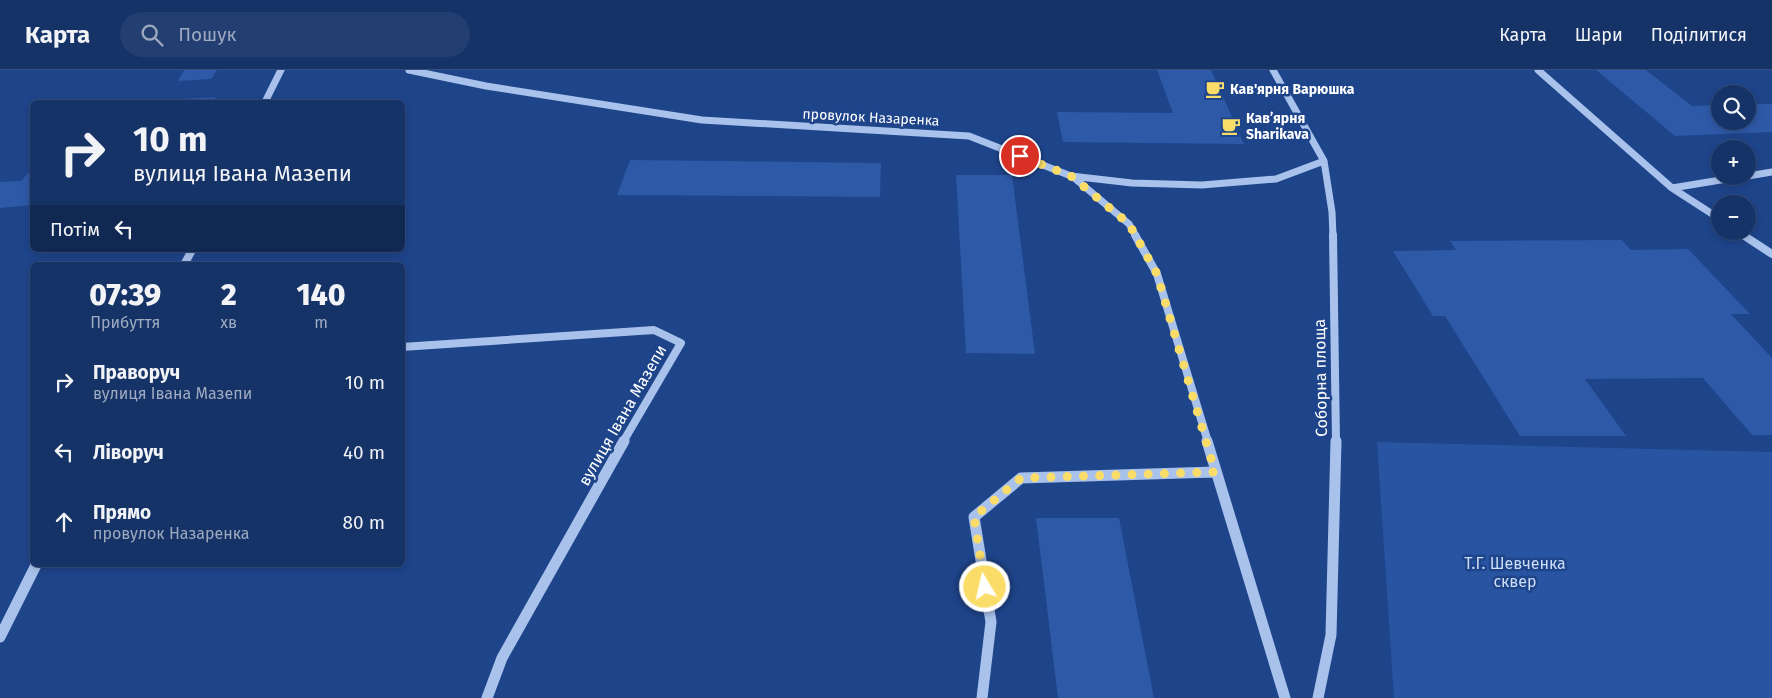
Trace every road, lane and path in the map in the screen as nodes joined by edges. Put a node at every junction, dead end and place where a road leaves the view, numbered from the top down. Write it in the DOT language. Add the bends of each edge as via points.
graph roads {
  1 [pos="281,70"];
  2 [pos="409,70"];
  3 [pos="1273,70"];
  4 [pos="1538,70"];
  5 [pos="266,100"];
  6 [pos="1324,161"];
  7 [pos="1772,172"];
  8 [pos="1756,174"];
  9 [pos="1071,176"];
  10 [pos="1711,182"];
  11 [pos="1672,188"];
  12 [pos="1711,213"];
  13 [pos="1751,240"];
  14 [pos="1772,254"];
  15 [pos="405,347"];
  16 [pos="1215,472"];
  17 [pos="35,567"];
  18 [pos="0,637"];
  19 [pos="487,698"];
  20 [pos="982,698"];
  21 [pos="1285,698"];
  22 [pos="1318,698"];
  1 -- 5 [label="street"];
  2 -- 9 [label="street, провулок Назаренка" via="486,86 702,120 969,136"];
  3 -- 6 [label="street, Соборна площа"];
  4 -- 11 [label="street"];
  6 -- 9 [label="street, провулок Назаренка" via="1276,178 1202,185"];
  6 -- 22 [label="street, Соборна площа" via="1332,212 1337,404 1331,636"];
  7 -- 8 [label="street"];
  9 -- 16 [label="street" via="1129,224 1157,274"];
  10 -- 11 [label="street"];
  11 -- 12 [label="street"];
  13 -- 14 [label="street"];
  15 -- 19 [label="street, вулиця Івана Мазепи" via="654,330 681,343 502,658"];
  16 -- 20 [label="street" via="1021,478 974,517 991,622"];
  16 -- 21 [label="street"];
  17 -- 18 [label="street"];
}
